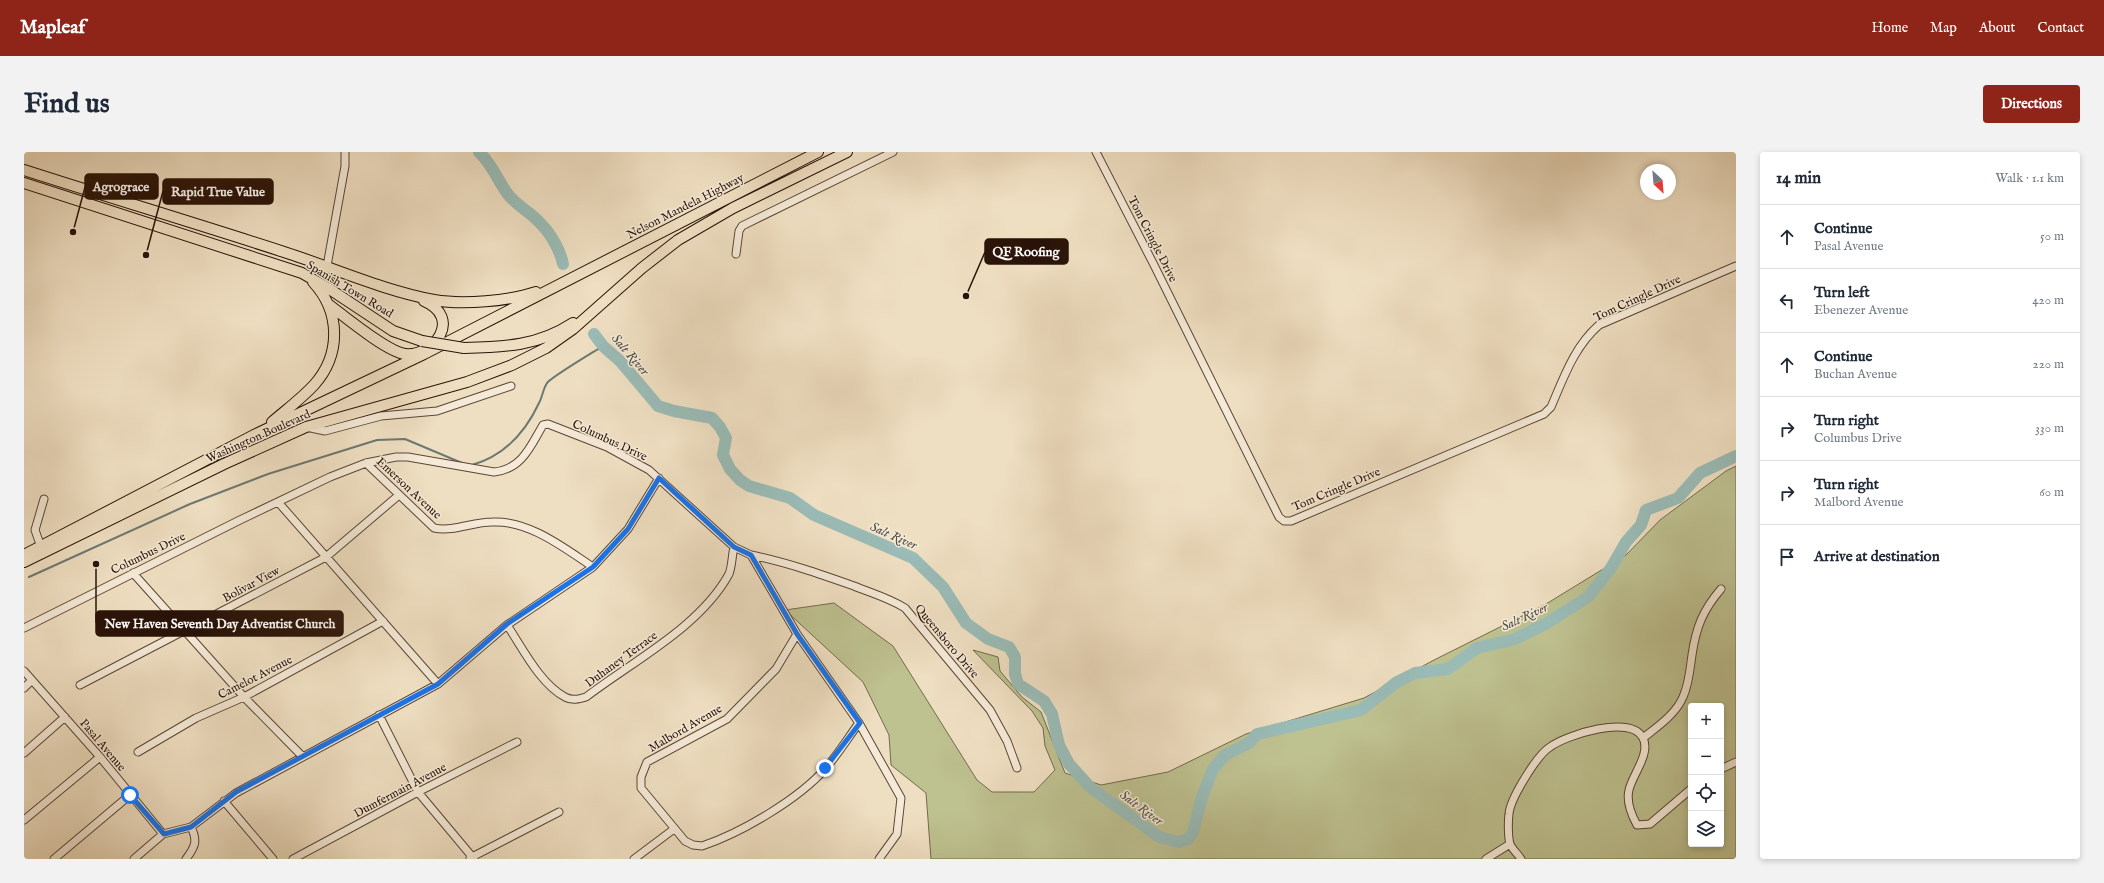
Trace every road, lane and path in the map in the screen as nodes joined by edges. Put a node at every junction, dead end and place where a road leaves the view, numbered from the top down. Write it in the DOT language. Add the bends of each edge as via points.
graph roads {
  1 [pos="345,152"];
  2 [pos="818,152"];
  3 [pos="847,152"];
  4 [pos="893,152"];
  5 [pos="1096,152"];
  6 [pos="24,170"];
  7 [pos="24,184"];
  8 [pos="129,204"];
  9 [pos="124,215"];
  10 [pos="736,254"];
  11 [pos="327,266"];
  12 [pos="1736,266"];
  13 [pos="310,279"];
  14 [pos="565,282"];
  15 [pos="402,291"];
  16 [pos="328,304"];
  17 [pos="593,309"];
  18 [pos="511,386"];
  19 [pos="306,427"];
  20 [pos="254,435"];
  21 [pos="366,463"];
  22 [pos="659,478"];
  23 [pos="399,495"];
  24 [pos="44,499"];
  25 [pos="278,502"];
  26 [pos="41,547"];
  27 [pos="734,547"];
  28 [pos="24,555"];
  29 [pos="751,555"];
  30 [pos="326,557"];
  31 [pos="24,562"];
  32 [pos="593,567"];
  33 [pos="133,573"];
  34 [pos="1721,589"];
  35 [pos="383,621"];
  36 [pos="507,624"];
  37 [pos="25,625"];
  38 [pos="186,630"];
  39 [pos="797,634"];
  40 [pos="24,671"];
  41 [pos="32,680"];
  42 [pos="438,684"];
  43 [pos="80,685"];
  44 [pos="24,688"];
  45 [pos="244,698"];
  46 [pos="379,715"];
  47 [pos="65,717"];
  48 [pos="860,723"];
  49 [pos="1643,738"];
  50 [pos="517,742"];
  51 [pos="138,752"];
  52 [pos="24,753"];
  53 [pos="302,756"];
  54 [pos="100,757"];
  55 [pos="1736,762"];
  56 [pos="1017,768"];
  57 [pos="1724,768"];
  58 [pos="418,792"];
  59 [pos="1688,792"];
  60 [pos="130,795"];
  61 [pos="224,801"];
  62 [pos="559,812"];
  63 [pos="24,820"];
  64 [pos="191,827"];
  65 [pos="674,829"];
  66 [pos="164,834"];
  67 [pos="1510,844"];
  68 [pos="471,858"];
  69 [pos="54,859"];
  70 [pos="134,859"];
  71 [pos="186,859"];
  72 [pos="273,859"];
  73 [pos="293,859"];
  74 [pos="634,859"];
  75 [pos="879,859"];
  76 [pos="1486,859"];
  77 [pos="1521,859"];
  1 -- 11 [label="street" via="345,166"];
  2 -- 14 [label="highway, Nelson Mandela Highway"];
  3 -- 17 [label="highway, Nelson Mandela Highway" via="733,208 678,240"];
  4 -- 10 [label="street" via="742,226"];
  5 -- 12 [label="street, Tom Cringle Drive" via="1279,517 1284,521 1291,521 1544,414 1551,407 1576,351 1599,325"];
  6 -- 8 [label="highway, Spanish Town Road"];
  7 -- 9 [label="highway, Spanish Town Road"];
  8 -- 9 [label="highway"];
  8 -- 11 [label="highway, Spanish Town Road"];
  9 -- 13 [label="highway, Spanish Town Road" via="302,273"];
  11 -- 15 [label="highway, Spanish Town Road" via="369,283"];
  13 -- 16 [label="highway"];
  13 -- 17 [label="highway, Spanish Town Road, bridge" via="393,331 422,341 464,348 516,346 569,326"];
  14 -- 15 [label="highway, Spanish Town Road" via="530,294 493,300 453,302 434,300"];
  14 -- 20 [label="highway, Washington Boulevard" via="424,354"];
  15 -- 16 [label="highway" via="432,305 443,317 441,334 429,346 416,353 404,354 389,347"];
  16 -- 20 [label="highway" via="333,316 335,336 333,352 327,364 315,384"];
  17 -- 19 [label="highway, Washington Boulevard" via="555,342 512,365 467,382"];
  18 -- 19 [label="street" via="437,411 381,416 326,431"];
  19 -- 31 [label="highway, Washington Boulevard" via="224,464"];
  20 -- 26 [label="highway, Washington Boulevard"];
  21 -- 22 [label="street, Columbus Drive" via="408,457 494,472 507,471 528,452 543,425 548,424 606,447"];
  21 -- 23 [label="street, Emerson Avenue"];
  21 -- 25 [label="street, Columbus Drive"];
  22 -- 27 [label="street, Columbus Drive"];
  22 -- 32 [label="street" via="628,529"];
  23 -- 30 [label="street, Bolivar View"];
  23 -- 32 [label="street, Emerson Avenue" via="434,528 461,528 492,522 520,526 552,540"];
  24 -- 26 [label="street" via="35,530"];
  25 -- 30 [label="street"];
  25 -- 33 [label="street, Columbus Drive"];
  26 -- 28 [label="highway, Washington Boulevard"];
  27 -- 29 [label="street, Columbus Drive"];
  27 -- 36 [label="street, Duhaney Terrace" via="729,573 705,605 667,640 586,697 576,700 566,698 546,682"];
  29 -- 39 [label="street"];
  29 -- 56 [label="street, Queensboro Drive" via="780,561 828,577 893,601 905,608 990,710 1007,741"];
  30 -- 35 [label="street"];
  30 -- 38 [label="street, Bolivar View"];
  32 -- 36 [label="street"];
  33 -- 37 [label="street, Columbus Drive"];
  33 -- 38 [label="street"];
  34 -- 49 [label="street" via="1707,605 1702,617 1683,698 1675,710"];
  35 -- 42 [label="street"];
  35 -- 45 [label="street, Camelot Avenue"];
  36 -- 42 [label="street"];
  38 -- 43 [label="street, Bolivar View"];
  38 -- 45 [label="street"];
  39 -- 48 [label="street"];
  39 -- 65 [label="street, Malbord Avenue" via="776,669 726,719 647,762 643,768 641,788"];
  40 -- 41 [label="street, Pasal Avenue"];
  41 -- 44 [label="street"];
  41 -- 47 [label="street, Pasal Avenue"];
  42 -- 46 [label="street"];
  45 -- 51 [label="street, Camelot Avenue" via="196,718"];
  45 -- 53 [label="street"];
  46 -- 53 [label="street"];
  46 -- 58 [label="street"];
  47 -- 52 [label="street"];
  47 -- 54 [label="street, Pasal Avenue"];
  48 -- 65 [label="street, Malbord Avenue" via="825,768 798,794 756,821 702,846 685,841"];
  48 -- 75 [label="street" via="901,798 897,834"];
  49 -- 59 [label="street" via="1645,749 1628,790 1630,812 1637,824 1650,824"];
  49 -- 67 [label="street" via="1637,732 1619,726 1585,731 1549,747 1526,774 1509,813"];
  50 -- 58 [label="street, Dumfermain Avenue"];
  53 -- 61 [label="street"];
  54 -- 60 [label="street, Pasal Avenue"];
  54 -- 63 [label="street"];
  55 -- 57 [label="street"];
  58 -- 68 [label="street"];
  58 -- 73 [label="street, Dumfermain Avenue"];
  60 -- 66 [label="street, Pasal Avenue"];
  60 -- 69 [label="street"];
  61 -- 64 [label="street"];
  61 -- 72 [label="street"];
  62 -- 68 [label="street"];
  64 -- 66 [label="street"];
  64 -- 71 [label="street" via="197,841"];
  65 -- 74 [label="street"];
  66 -- 70 [label="street"];
  67 -- 76 [label="street"];
  67 -- 77 [label="street"];
}
